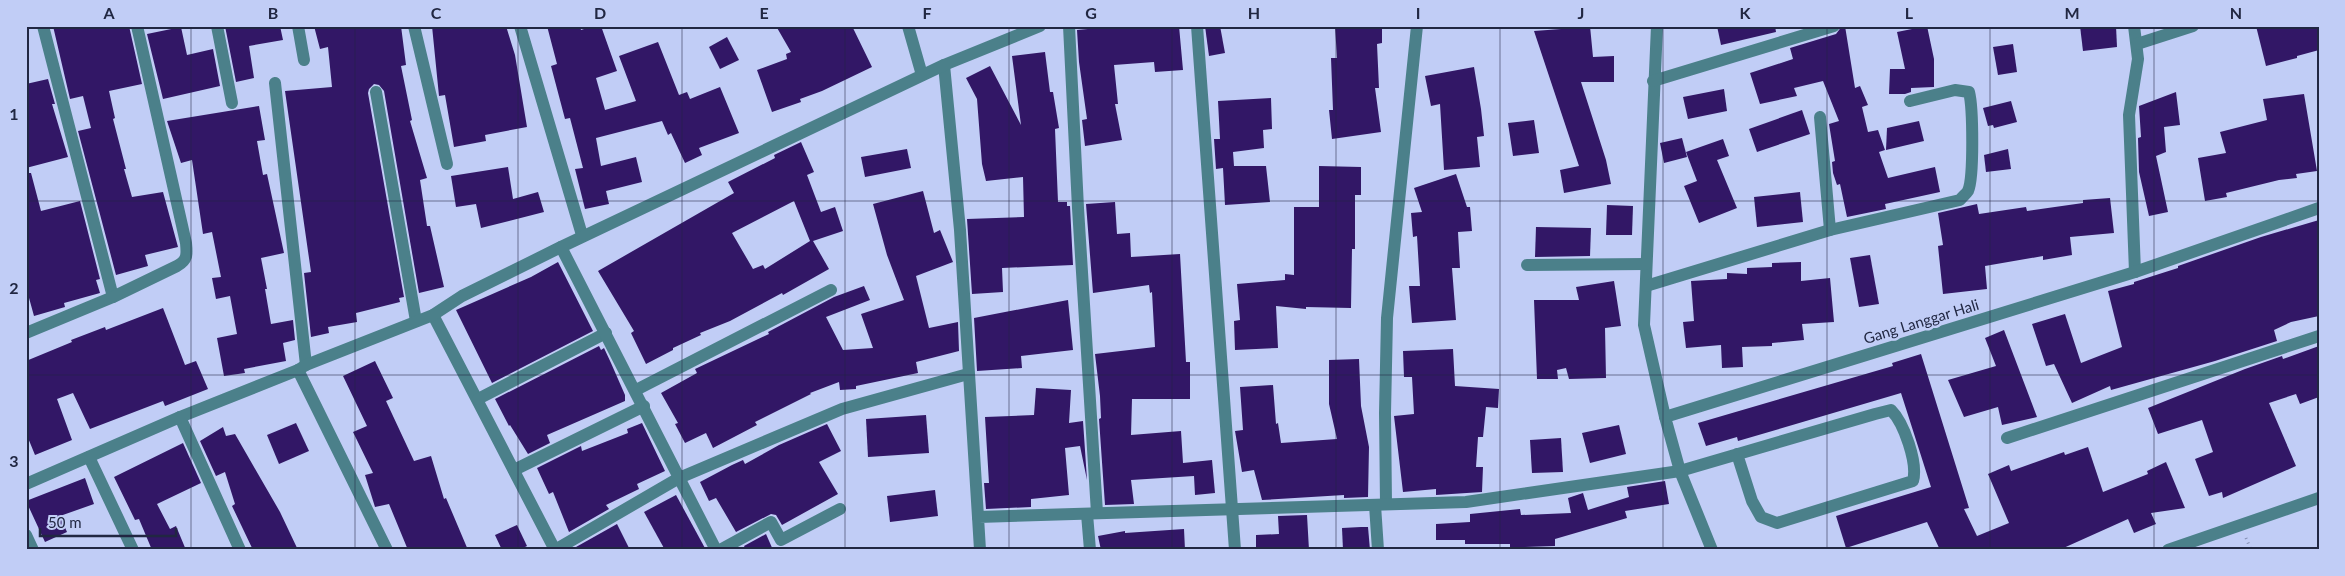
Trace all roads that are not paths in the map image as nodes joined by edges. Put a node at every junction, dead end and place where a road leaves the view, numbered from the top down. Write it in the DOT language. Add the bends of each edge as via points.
graph roads {
  1 [pos="43,26"];
  2 [pos="137,26"];
  3 [pos="217,26"];
  4 [pos="298,26"];
  5 [pos="414,26"];
  6 [pos="520,26"];
  7 [pos="908,26"];
  8 [pos="1040,26"];
  9 [pos="1069,26"];
  10 [pos="1197,26"];
  11 [pos="1417,26"];
  12 [pos="1657,26"];
  13 [pos="1834,26"];
  14 [pos="2134,26"];
  15 [pos="2193,26"];
  16 [pos="2137,44"];
  17 [pos="304,60"];
  18 [pos="944,65"];
  19 [pos="922,75"];
  20 [pos="1654,81"];
  21 [pos="275,83"];
  22 [pos="376,92"];
  23 [pos="1910,101"];
  24 [pos="232,103"];
  25 [pos="1820,117"];
  26 [pos="447,164"];
  27 [pos="2319,208"];
  28 [pos="1830,230"];
  29 [pos="582,235"];
  30 [pos="560,247"];
  31 [pos="1646,264"];
  32 [pos="1527,265"];
  33 [pos="2135,272"];
  34 [pos="1646,286"];
  35 [pos="831,290"];
  36 [pos="113,297"];
  37 [pos="433,315"];
  38 [pos="416,321"];
  39 [pos="27,329"];
  40 [pos="606,333"];
  41 [pos="2319,336"];
  42 [pos="302,368"];
  43 [pos="968,374"];
  44 [pos="636,390"];
  45 [pos="478,399"];
  46 [pos="644,406"];
  47 [pos="180,417"];
  48 [pos="1665,417"];
  49 [pos="2007,438"];
  50 [pos="1737,454"];
  51 [pos="89,457"];
  52 [pos="514,470"];
  53 [pos="1680,472"];
  54 [pos="679,478"];
  55 [pos="26,484"];
  56 [pos="2319,498"];
  57 [pos="1380,505"];
  58 [pos="840,509"];
  59 [pos="1232,510"];
  60 [pos="1092,514"];
  61 [pos="978,517"];
  62 [pos="26,535"];
  63 [pos="33,550"];
  64 [pos="133,550"];
  65 [pos="240,550"];
  66 [pos="387,550"];
  67 [pos="555,550"];
  68 [pos="716,550"];
  69 [pos="720,550"];
  70 [pos="980,550"];
  71 [pos="1090,550"];
  72 [pos="1234,550"];
  73 [pos="1378,550"];
  74 [pos="1712,550"];
  75 [pos="2168,550"];
  1 -- 36 [label="street"];
  2 -- 36 [label="street" via="187,255 177,266"];
  3 -- 24 [label="street"];
  4 -- 17 [label="street"];
  5 -- 26 [label="street"];
  6 -- 29 [label="street"];
  7 -- 19 [label="street"];
  8 -- 18 [label="street"];
  9 -- 60 [label="street"];
  10 -- 59 [label="street"];
  11 -- 57 [label="street" via="1387,318"];
  12 -- 20 [label="street"];
  13 -- 20 [label="street"];
  14 -- 16 [label="street"];
  15 -- 16 [label="street"];
  16 -- 33 [label="street" via="2138,59 2129,115"];
  18 -- 19 [label="street"];
  18 -- 43 [label="street" via="960,230"];
  19 -- 29 [label="street"];
  20 -- 31 [label="street"];
  21 -- 42 [label="street"];
  22 -- 38 [label="street"];
  23 -- 28 [label="street" via="1956,90 1969,92 1972,103 1968,190 1960,200"];
  25 -- 28 [label="street"];
  27 -- 33 [label="street, Gang Langgar Hali"];
  28 -- 34 [label="street"];
  29 -- 30 [label="street"];
  30 -- 37 [label="street" via="462,296"];
  30 -- 40 [label="street"];
  31 -- 32 [label="street"];
  31 -- 34 [label="street"];
  33 -- 48 [label="street, Gang Langgar Hali"];
  34 -- 48 [label="street" via="1644,325"];
  35 -- 44 [label="street"];
  36 -- 39 [label="street"];
  37 -- 38 [label="street"];
  37 -- 45 [label="street"];
  38 -- 42 [label="street"];
  40 -- 44 [label="street"];
  40 -- 45 [label="street"];
  41 -- 49 [label="street"];
  42 -- 47 [label="street"];
  42 -- 66 [label="street"];
  43 -- 54 [label="street" via="842,409"];
  43 -- 61 [label="street"];
  44 -- 46 [label="street"];
  45 -- 52 [label="street"];
  46 -- 52 [label="street"];
  46 -- 54 [label="street"];
  47 -- 51 [label="street"];
  47 -- 65 [label="street"];
  48 -- 53 [label="street"];
  50 -- 50 [label="street" via="1752,501 1761,517 1776,522 1913,481 1916,471 1899,418 1891,410"];
  50 -- 53 [label="street"];
  51 -- 55 [label="street"];
  51 -- 64 [label="street"];
  52 -- 67 [label="street"];
  53 -- 57 [label="street" via="1466,502"];
  53 -- 74 [label="street"];
  54 -- 67 [label="street"];
  54 -- 68 [label="street"];
  56 -- 75 [label="street"];
  57 -- 59 [label="street"];
  57 -- 73 [label="street"];
  58 -- 69 [label="street" via="782,540 771,522"];
  59 -- 60 [label="street"];
  59 -- 72 [label="street"];
  60 -- 61 [label="street"];
  60 -- 71 [label="street"];
  61 -- 70 [label="street"];
  62 -- 63 [label="street"];
}
